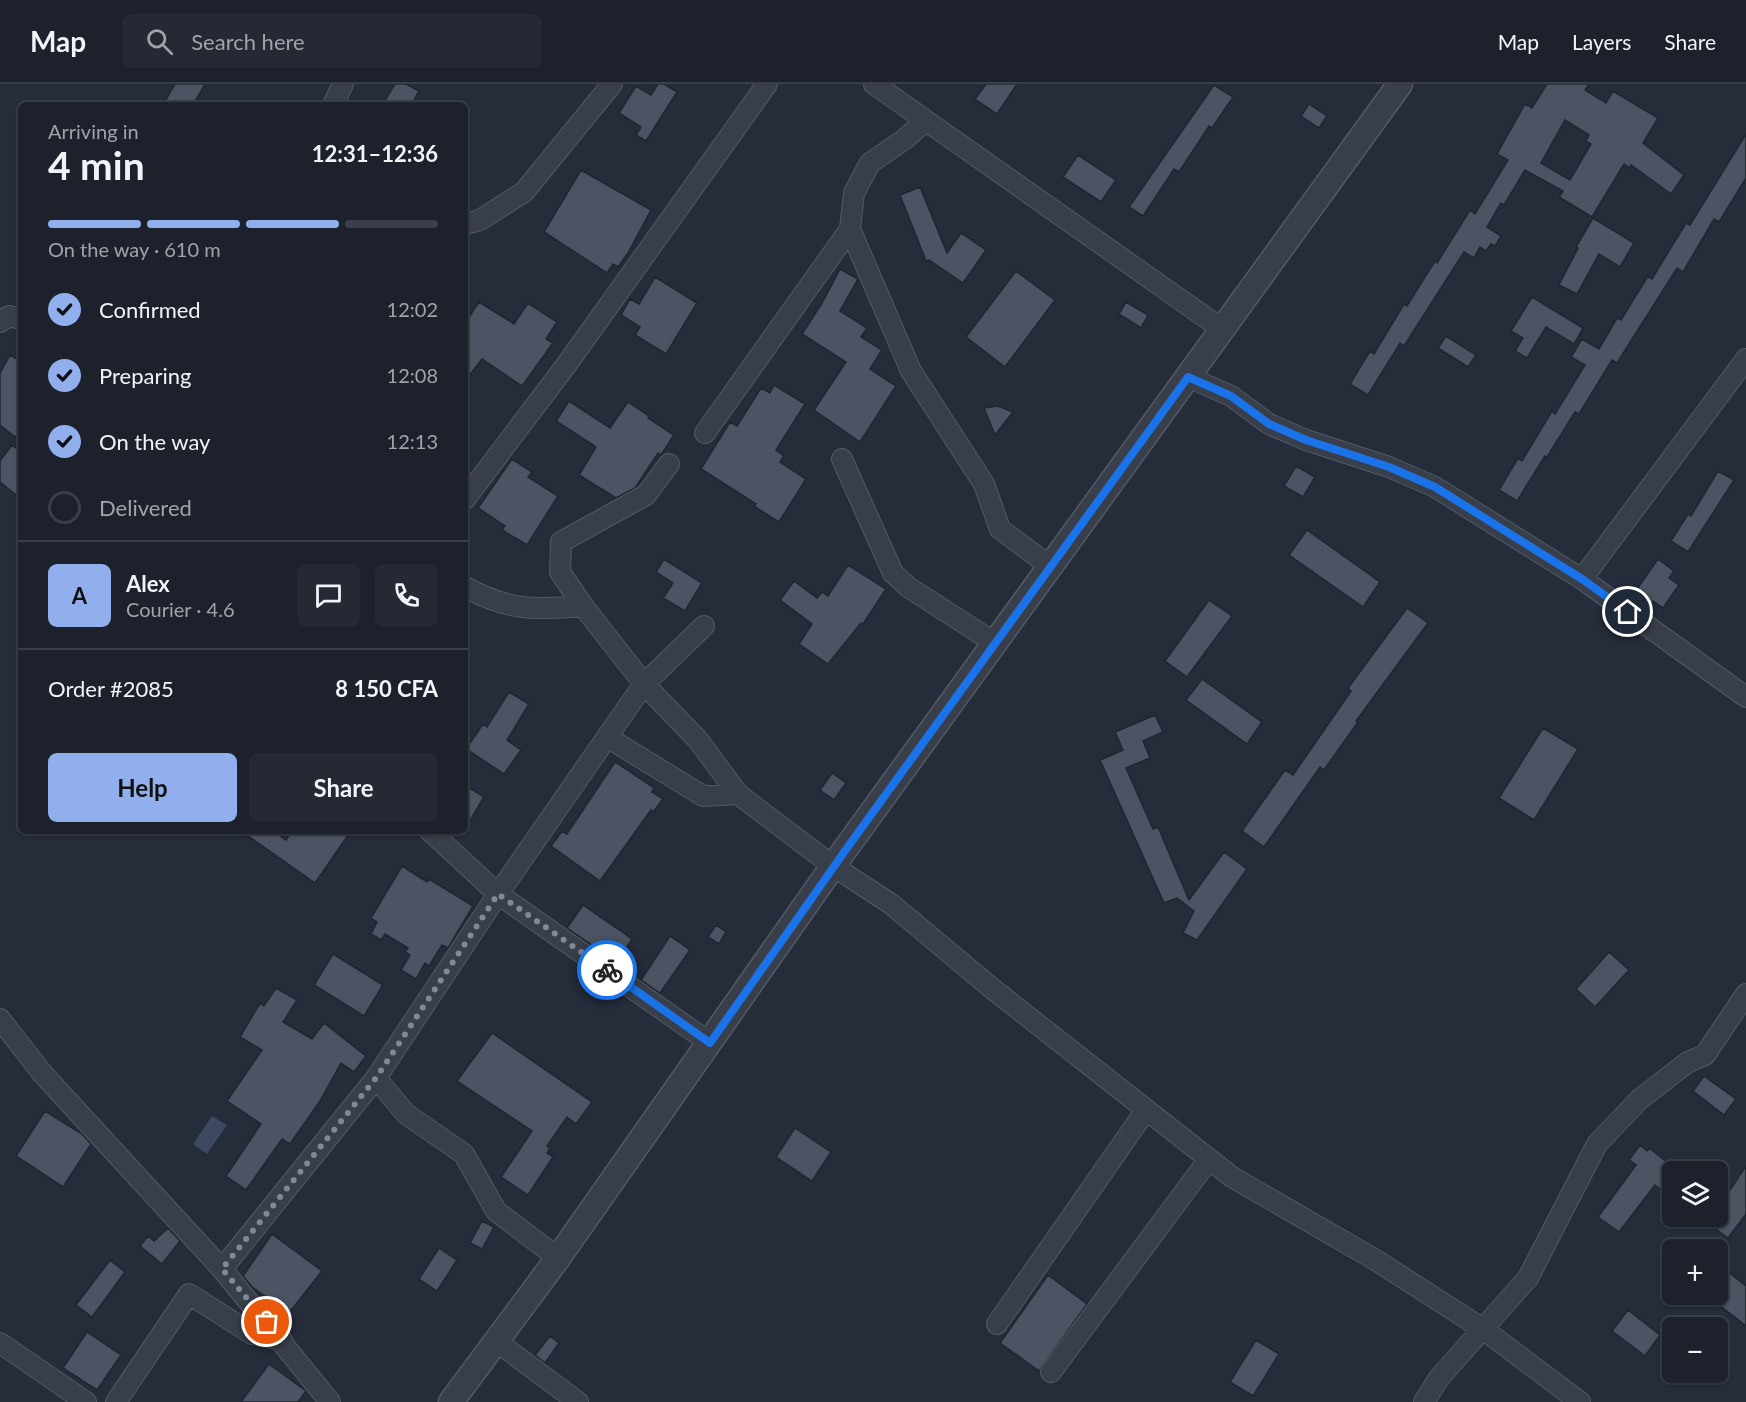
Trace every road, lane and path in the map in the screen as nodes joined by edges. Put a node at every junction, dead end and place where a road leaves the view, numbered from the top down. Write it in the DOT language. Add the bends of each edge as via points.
graph roads {
  1 [pos="343,84"];
  2 [pos="612,84"];
  3 [pos="766,84"];
  4 [pos="874,84"];
  5 [pos="1400,84"];
  6 [pos="334,102"];
  7 [pos="924,122"];
  8 [pos="468,223"];
  9 [pos="850,229"];
  10 [pos="18,318"];
  11 [pos="0,322"];
  12 [pos="1222,330"];
  13 [pos="1746,359"];
  14 [pos="1188,377"];
  15 [pos="705,433"];
  16 [pos="842,459"];
  17 [pos="669,464"];
  18 [pos="468,495"];
  19 [pos="1050,566"];
  20 [pos="1582,579"];
  21 [pos="468,589"];
  22 [pos="468,596"];
  23 [pos="488,600"];
  24 [pos="583,606"];
  25 [pos="705,626"];
  26 [pos="995,643"];
  27 [pos="644,684"];
  28 [pos="1746,698"];
  29 [pos="607,737"];
  30 [pos="738,794"];
  31 [pos="433,834"];
  32 [pos="833,866"];
  33 [pos="498,894"];
  34 [pos="1746,994"];
  35 [pos="0,1019"];
  36 [pos="710,1043"];
  37 [pos="376,1078"];
  38 [pos="1146,1110"];
  39 [pos="1209,1160"];
  40 [pos="558,1258"];
  41 [pos="222,1269"];
  42 [pos="997,1324"];
  43 [pos="1483,1329"];
  44 [pos="282,1340"];
  45 [pos="496,1341"];
  46 [pos="0,1343"];
  47 [pos="1051,1372"];
  48 [pos="86,1402"];
  49 [pos="116,1402"];
  50 [pos="330,1402"];
  51 [pos="451,1402"];
  52 [pos="578,1402"];
  53 [pos="1424,1402"];
  54 [pos="1580,1402"];
  1 -- 6 [label="street"];
  2 -- 8 [label="street" via="524,192 480,220"];
  3 -- 18 [label="street" via="567,364"];
  4 -- 7 [label="street"];
  5 -- 12 [label="street"];
  7 -- 9 [label="street" via="870,163 854,193"];
  7 -- 12 [label="street"];
  9 -- 15 [label="street"];
  9 -- 19 [label="street" via="910,371 984,484 1000,529"];
  10 -- 11 [label="street" via="9,316"];
  12 -- 14 [label="street"];
  13 -- 20 [label="street"];
  14 -- 19 [label="street"];
  14 -- 20 [label="street" via="1231,396 1269,424 1435,487"];
  16 -- 26 [label="street" via="893,573 908,587"];
  17 -- 24 [label="street" via="646,495 561,542 560,572"];
  19 -- 26 [label="street"];
  20 -- 28 [label="street"];
  21 -- 23 [label="street"];
  22 -- 23 [label="street"];
  23 -- 24 [label="street" via="535,610"];
  24 -- 27 [label="street"];
  25 -- 27 [label="street"];
  26 -- 32 [label="street"];
  27 -- 29 [label="street"];
  27 -- 30 [label="street" via="698,740"];
  29 -- 30 [label="street" via="703,796"];
  29 -- 33 [label="street"];
  30 -- 32 [label="street"];
  31 -- 33 [label="street"];
  32 -- 36 [label="street"];
  32 -- 38 [label="street" via="891,904"];
  33 -- 36 [label="street"];
  33 -- 37 [label="street"];
  34 -- 43 [label="street" via="1705,1056 1688,1062 1640,1099 1597,1144 1528,1278"];
  35 -- 41 [label="street" via="42,1073"];
  36 -- 40 [label="street"];
  37 -- 40 [label="street" via="406,1114 464,1154 496,1211"];
  37 -- 41 [label="street"];
  38 -- 39 [label="street"];
  38 -- 42 [label="street"];
  39 -- 43 [label="street"];
  39 -- 47 [label="street"];
  40 -- 45 [label="street"];
  41 -- 44 [label="street"];
  43 -- 53 [label="street" via="1439,1378"];
  43 -- 54 [label="street"];
  44 -- 49 [label="street" via="252,1334 189,1294"];
  44 -- 50 [label="street"];
  45 -- 51 [label="street"];
  45 -- 52 [label="street"];
  46 -- 48 [label="street"];
}
